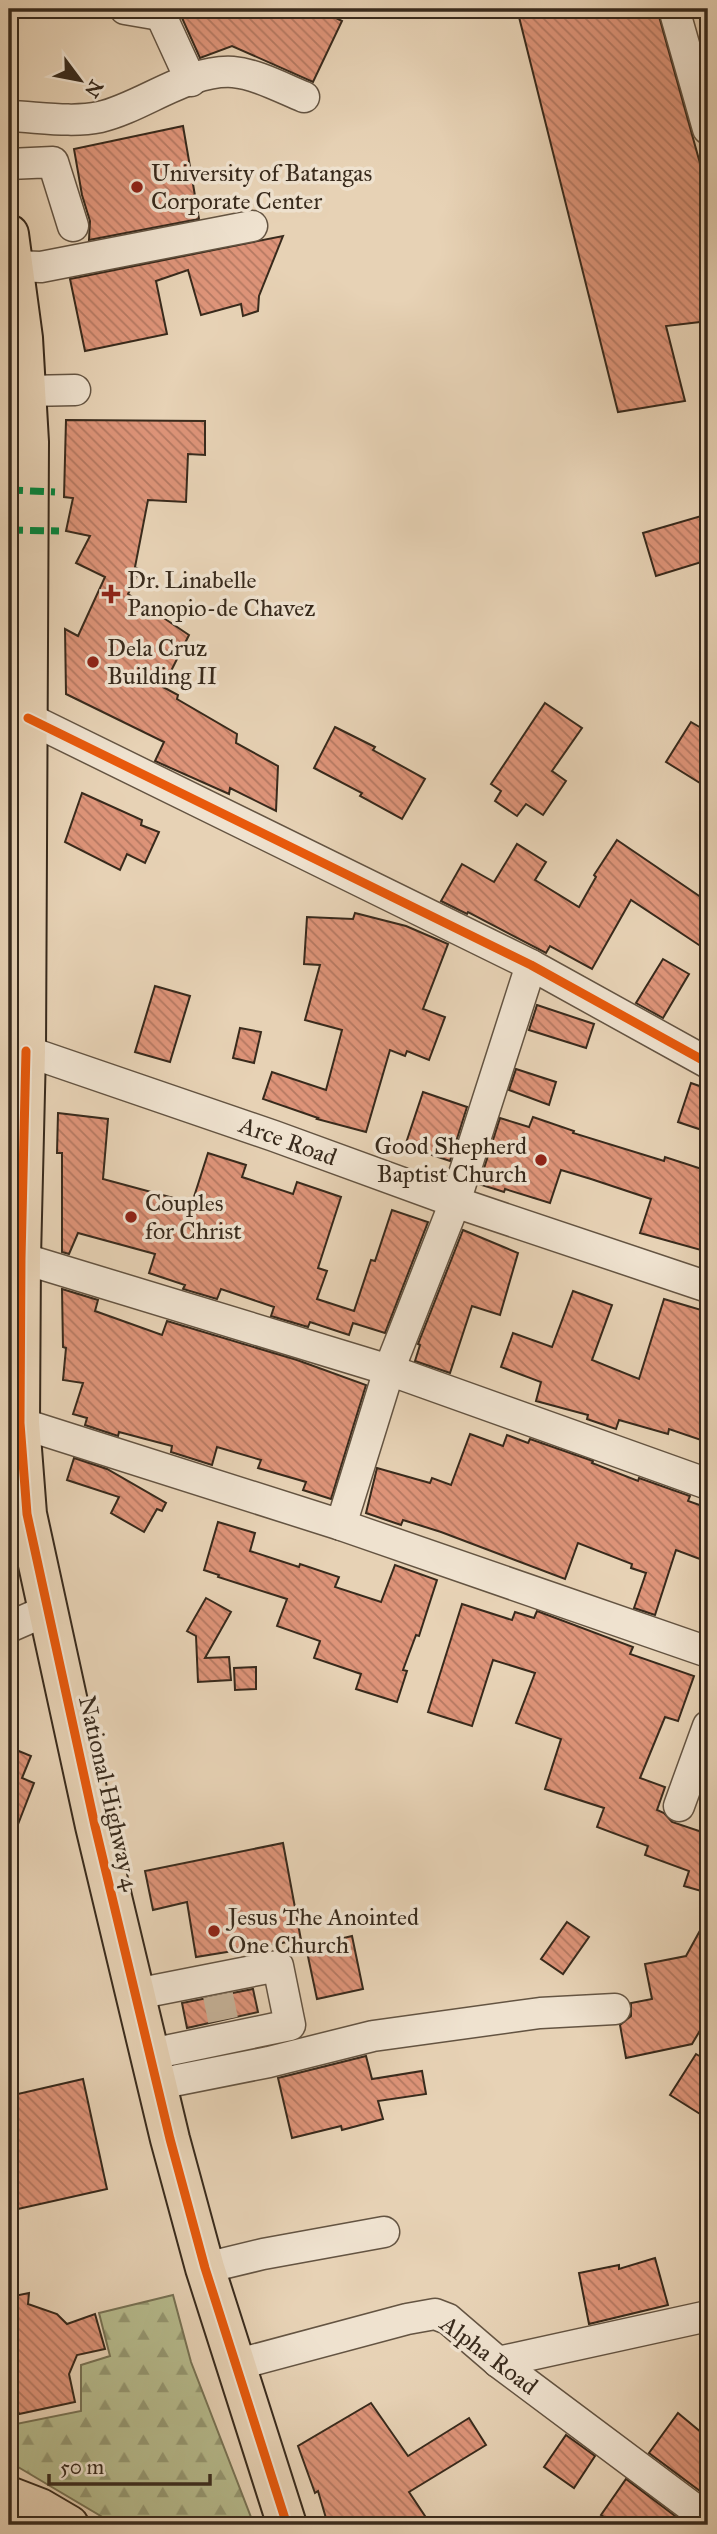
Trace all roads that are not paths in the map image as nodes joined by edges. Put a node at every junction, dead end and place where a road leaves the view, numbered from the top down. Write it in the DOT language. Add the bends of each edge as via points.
graph roads {
  1 [pos="125,9"];
  2 [pos="674,9"];
  3 [pos="159,12"];
  4 [pos="191,80"];
  5 [pos="304,97"];
  6 [pos="9,117"];
  7 [pos="708,129"];
  8 [pos="9,164"];
  9 [pos="73,226"];
  10 [pos="251,226"];
  11 [pos="11,250"];
  12 [pos="75,390"];
  13 [pos="26,391"];
  14 [pos="19,444"];
  15 [pos="27,718"];
  16 [pos="531,965"];
  17 [pos="17,1054"];
  18 [pos="708,1063"];
  19 [pos="455,1202"];
  20 [pos="21,1258"];
  21 [pos="708,1287"];
  22 [pos="390,1370"];
  23 [pos="20,1423"];
  24 [pos="708,1484"];
  25 [pos="341,1525"];
  26 [pos="48,1610"];
  27 [pos="9,1627"];
  28 [pos="708,1652"];
  29 [pos="708,1726"];
  30 [pos="678,1806"];
  31 [pos="136,1994"];
  32 [pos="615,2009"];
  33 [pos="155,2069"];
  34 [pos="384,2232"];
  35 [pos="205,2268"];
  36 [pos="708,2316"];
  37 [pos="498,2362"];
  38 [pos="235,2365"];
  39 [pos="9,2496"];
  40 [pos="708,2519"];
  41 [pos="69,2525"];
  42 [pos="287,2525"];
  1 -- 3 [label="street"];
  2 -- 7 [label="street"];
  3 -- 4 [label="street"];
  4 -- 5 [label="street" via="233,72"];
  4 -- 6 [label="street" via="100,117"];
  8 -- 9 [label="street" via="53,162"];
  10 -- 11 [label="street" via="41,267"];
  11 -- 13 [label="main road, National Highway 4"];
  12 -- 13 [label="street"];
  13 -- 14 [label="main road, National Highway 4"];
  14 -- 15 [label="main road, National Highway 4"];
  15 -- 16 [label="street"];
  15 -- 17 [label="main road, National Highway 4"];
  16 -- 18 [label="street"];
  16 -- 19 [label="street"];
  17 -- 19 [label="street, Arce Road" via="274,1136"];
  17 -- 20 [label="main road, National Highway 4"];
  19 -- 21 [label="street, Arce Road"];
  19 -- 22 [label="street"];
  20 -- 22 [label="street"];
  20 -- 23 [label="main road, National Highway 4"];
  22 -- 24 [label="street"];
  22 -- 25 [label="street"];
  23 -- 25 [label="street"];
  23 -- 26 [label="main road, National Highway 4" via="27,1514"];
  25 -- 28 [label="street"];
  26 -- 27 [label="street"];
  26 -- 31 [label="main road, National Highway 4"];
  29 -- 30 [label="street"];
  31 -- 33 [label="main road, National Highway 4"];
  31 -- 33 [label="street" via="220,2008"];
  32 -- 33 [label="street" via="540,2013 373,2036 269,2062"];
  33 -- 35 [label="main road, National Highway 4"];
  34 -- 35 [label="street"];
  35 -- 38 [label="main road, National Highway 4"];
  36 -- 37 [label="street"];
  37 -- 38 [label="street, Alpha Road" via="448,2319 435,2314"];
  37 -- 40 [label="street, Alpha Road"];
  38 -- 42 [label="main road, National Highway 4"];
  39 -- 41 [label="main road"];
}
